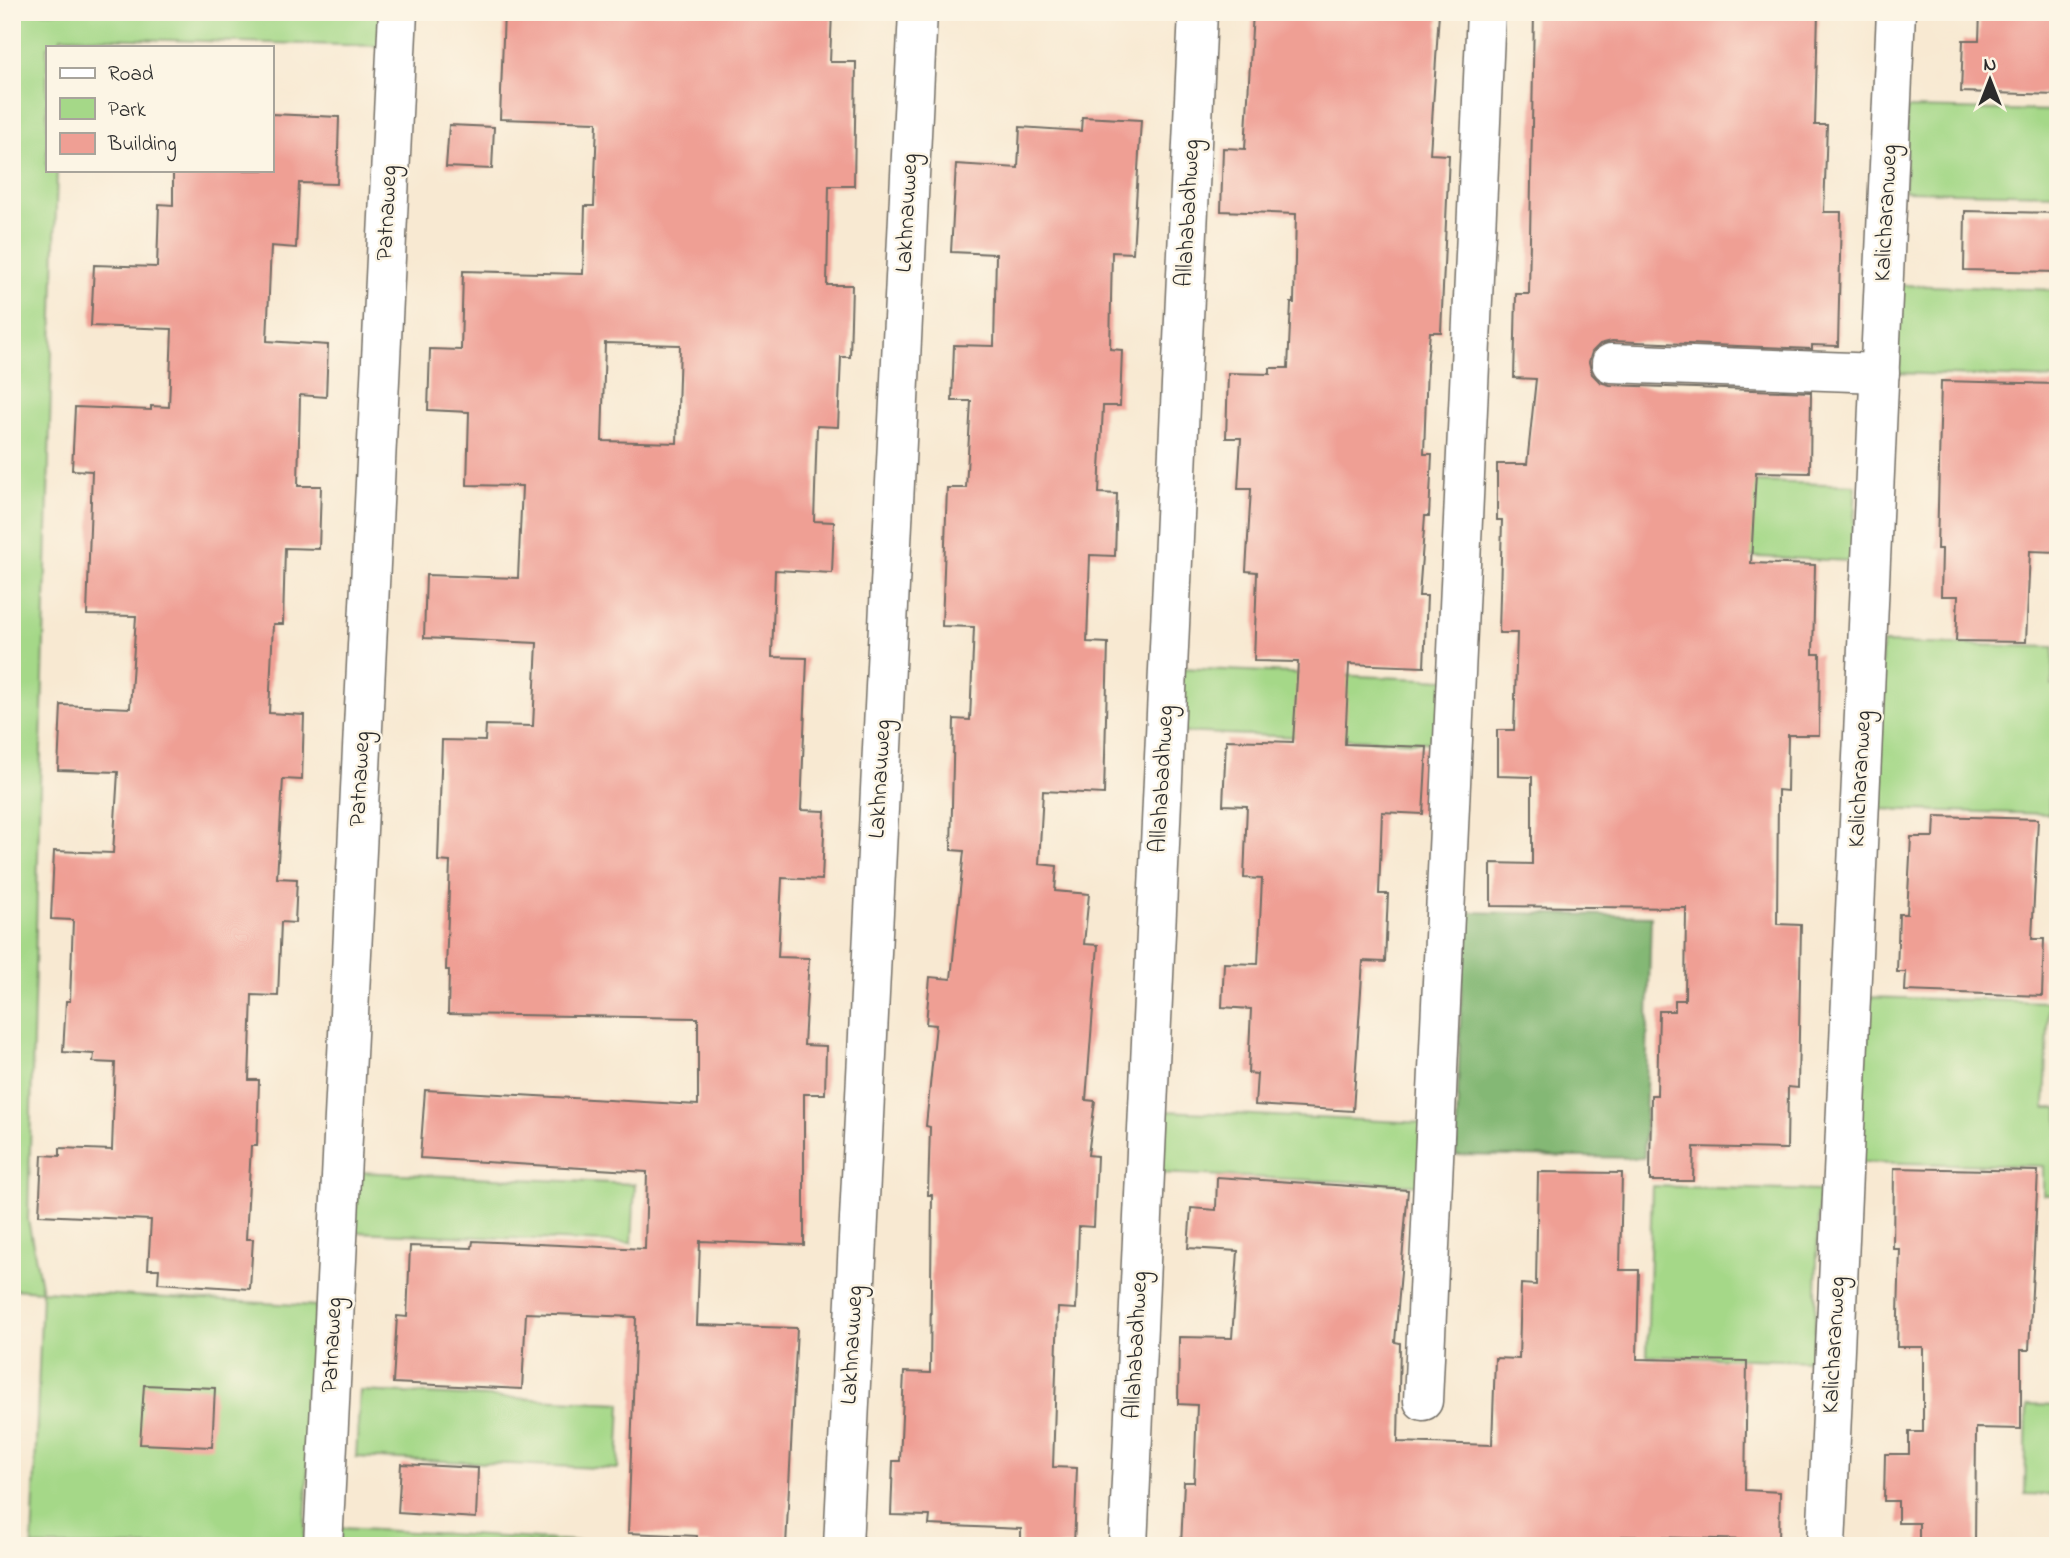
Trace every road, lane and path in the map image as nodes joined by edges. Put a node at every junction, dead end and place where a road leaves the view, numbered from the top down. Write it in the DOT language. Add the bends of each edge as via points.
graph roads {
  1 [pos="398,12"];
  2 [pos="918,12"];
  3 [pos="1198,12"];
  4 [pos="1486,12"];
  5 [pos="1896,12"];
  6 [pos="1611,363"];
  7 [pos="1880,373"];
  8 [pos="1423,1401"];
  9 [pos="323,1546"];
  10 [pos="843,1546"];
  11 [pos="1128,1546"];
  12 [pos="1826,1546"];
  1 -- 9 [label="street, Patnaweg"];
  2 -- 10 [label="street, Lakhnauweg"];
  3 -- 11 [label="street, Allahabadhweg"];
  4 -- 8 [label="street"];
  5 -- 7 [label="street, Kalicharanweg"];
  6 -- 7 [label="street"];
  7 -- 12 [label="street, Kalicharanweg"];
}
